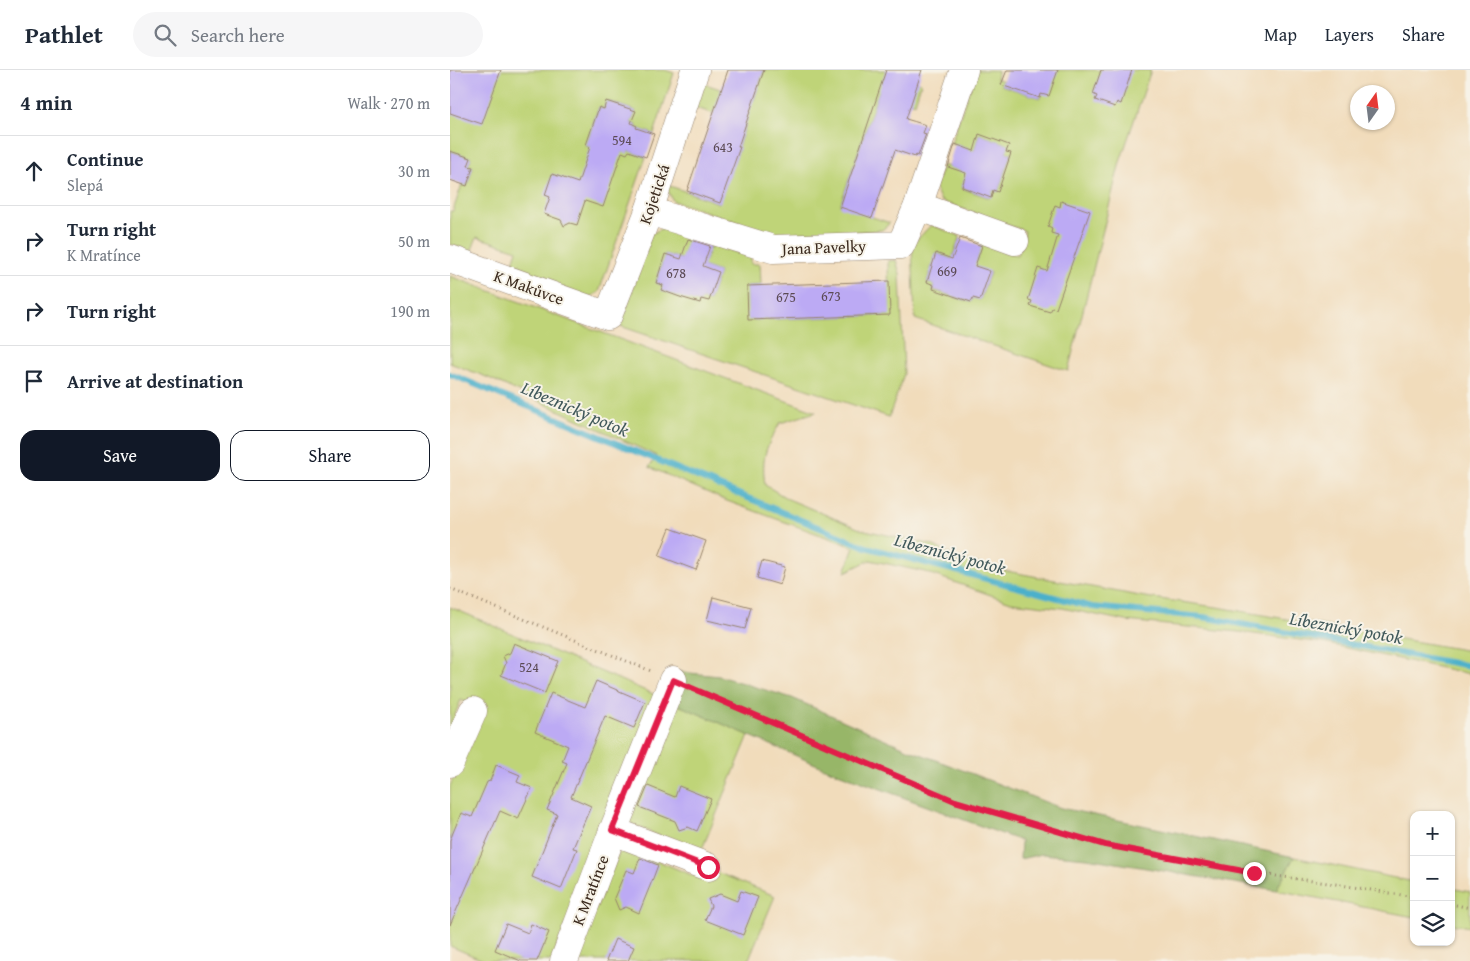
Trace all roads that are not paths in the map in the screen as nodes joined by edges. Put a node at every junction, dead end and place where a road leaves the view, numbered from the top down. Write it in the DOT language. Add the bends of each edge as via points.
graph roads {
  1 [pos="695,70"];
  2 [pos="964,70"];
  3 [pos="918,206"];
  4 [pos="649,211"];
  5 [pos="1015,241"];
  6 [pos="450,259"];
  7 [pos="608,316"];
  8 [pos="673,680"];
  9 [pos="473,711"];
  10 [pos="450,763"];
  11 [pos="612,830"];
  12 [pos="708,867"];
  13 [pos="564,961"];
  1 -- 4 [label="street, Kojetická"];
  2 -- 3 [label="street, Jana Pavelky"];
  3 -- 4 [label="street, Jana Pavelky" via="901,245 773,249"];
  3 -- 5 [label="street"];
  4 -- 7 [label="street, Kojetická"];
  6 -- 7 [label="street, K Makůvce"];
  8 -- 11 [label="street, K Mratínce"];
  9 -- 10 [label="street"];
  11 -- 12 [label="street"];
  11 -- 13 [label="street, K Mratínce"];
}
